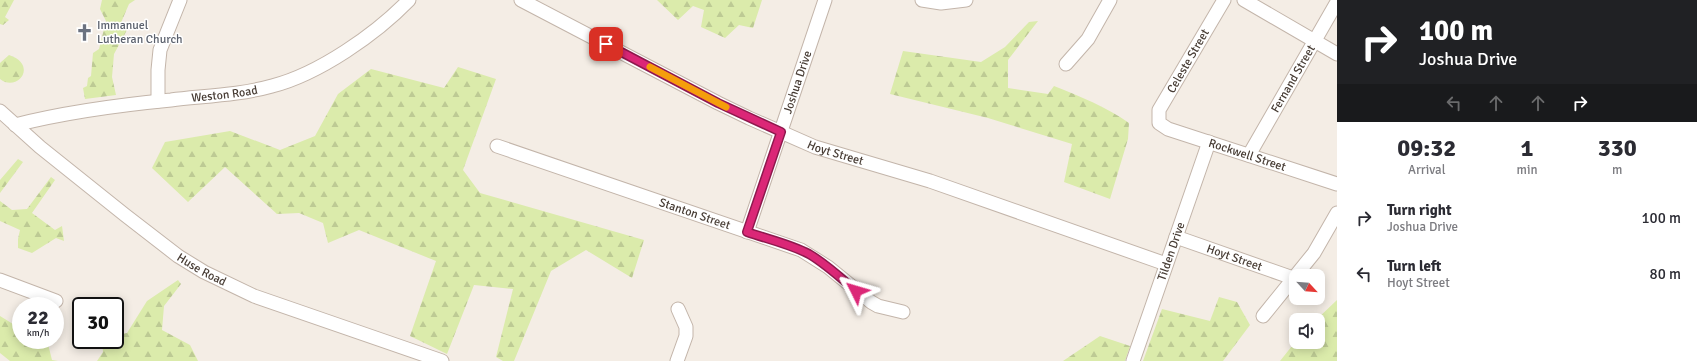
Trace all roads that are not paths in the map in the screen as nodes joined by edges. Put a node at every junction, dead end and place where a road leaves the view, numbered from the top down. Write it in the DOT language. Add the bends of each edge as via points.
graph roads {
  1 [pos="180,0"];
  2 [pos="409,0"];
  3 [pos="521,0"];
  4 [pos="825,0"];
  5 [pos="922,0"];
  6 [pos="966,0"];
  7 [pos="1110,0"];
  8 [pos="1224,0"];
  9 [pos="1244,0"];
  10 [pos="1337,2"];
  11 [pos="1314,41"];
  12 [pos="1337,54"];
  13 [pos="1066,64"];
  14 [pos="158,101"];
  15 [pos="0,111"];
  16 [pos="1159,123"];
  17 [pos="15,125"];
  18 [pos="781,132"];
  19 [pos="1209,142"];
  20 [pos="497,146"];
  21 [pos="1249,155"];
  22 [pos="1337,184"];
  23 [pos="1337,213"];
  24 [pos="747,232"];
  25 [pos="1176,237"];
  26 [pos="1166,264"];
  27 [pos="1301,269"];
  28 [pos="1289,277"];
  29 [pos="0,280"];
  30 [pos="1289,283"];
  31 [pos="45,297"];
  32 [pos="678,309"];
  33 [pos="903,312"];
  34 [pos="1263,316"];
  35 [pos="442,361"];
  36 [pos="677,361"];
  37 [pos="1133,361"];
  1 -- 14 [label="street" via="160,50"];
  2 -- 14 [label="street, Weston Road" via="380,27 302,76 273,86 243,92"];
  3 -- 18 [label="street, Hoyt Street" via="718,103"];
  4 -- 18 [label="street, Joshua Drive"];
  5 -- 6 [label="street" via="941,3"];
  7 -- 13 [label="street" via="1088,39"];
  8 -- 16 [label="street, Celeste Street" via="1159,110"];
  9 -- 11 [label="street"];
  10 -- 11 [label="street, Fernand Street"];
  11 -- 12 [label="street"];
  11 -- 21 [label="street, Fernand Street"];
  14 -- 17 [label="street, Weston Road" via="61,115"];
  15 -- 17 [label="street, Huse Road"];
  16 -- 19 [label="street, Rockwell Street" via="1168,129"];
  17 -- 35 [label="street, Huse Road" via="154,238 204,272 254,296"];
  18 -- 24 [label="street, Joshua Drive"];
  18 -- 26 [label="street, Hoyt Street" via="815,147 930,181"];
  19 -- 21 [label="street, Rockwell Street"];
  19 -- 25 [label="street, Tilden Drive"];
  20 -- 24 [label="street, Stanton Street"];
  21 -- 22 [label="street, Rockwell Street"];
  23 -- 27 [label="street" via="1314,253"];
  24 -- 33 [label="street, Stanton Street" via="809,254 871,302"];
  25 -- 26 [label="street, Tilden Drive"];
  25 -- 28 [label="street, Hoyt Street"];
  26 -- 37 [label="street, Tilden Drive"];
  29 -- 31 [label="street"];
  30 -- 34 [label="street"];
  32 -- 36 [label="street" via="686,327 686,336"];
}
